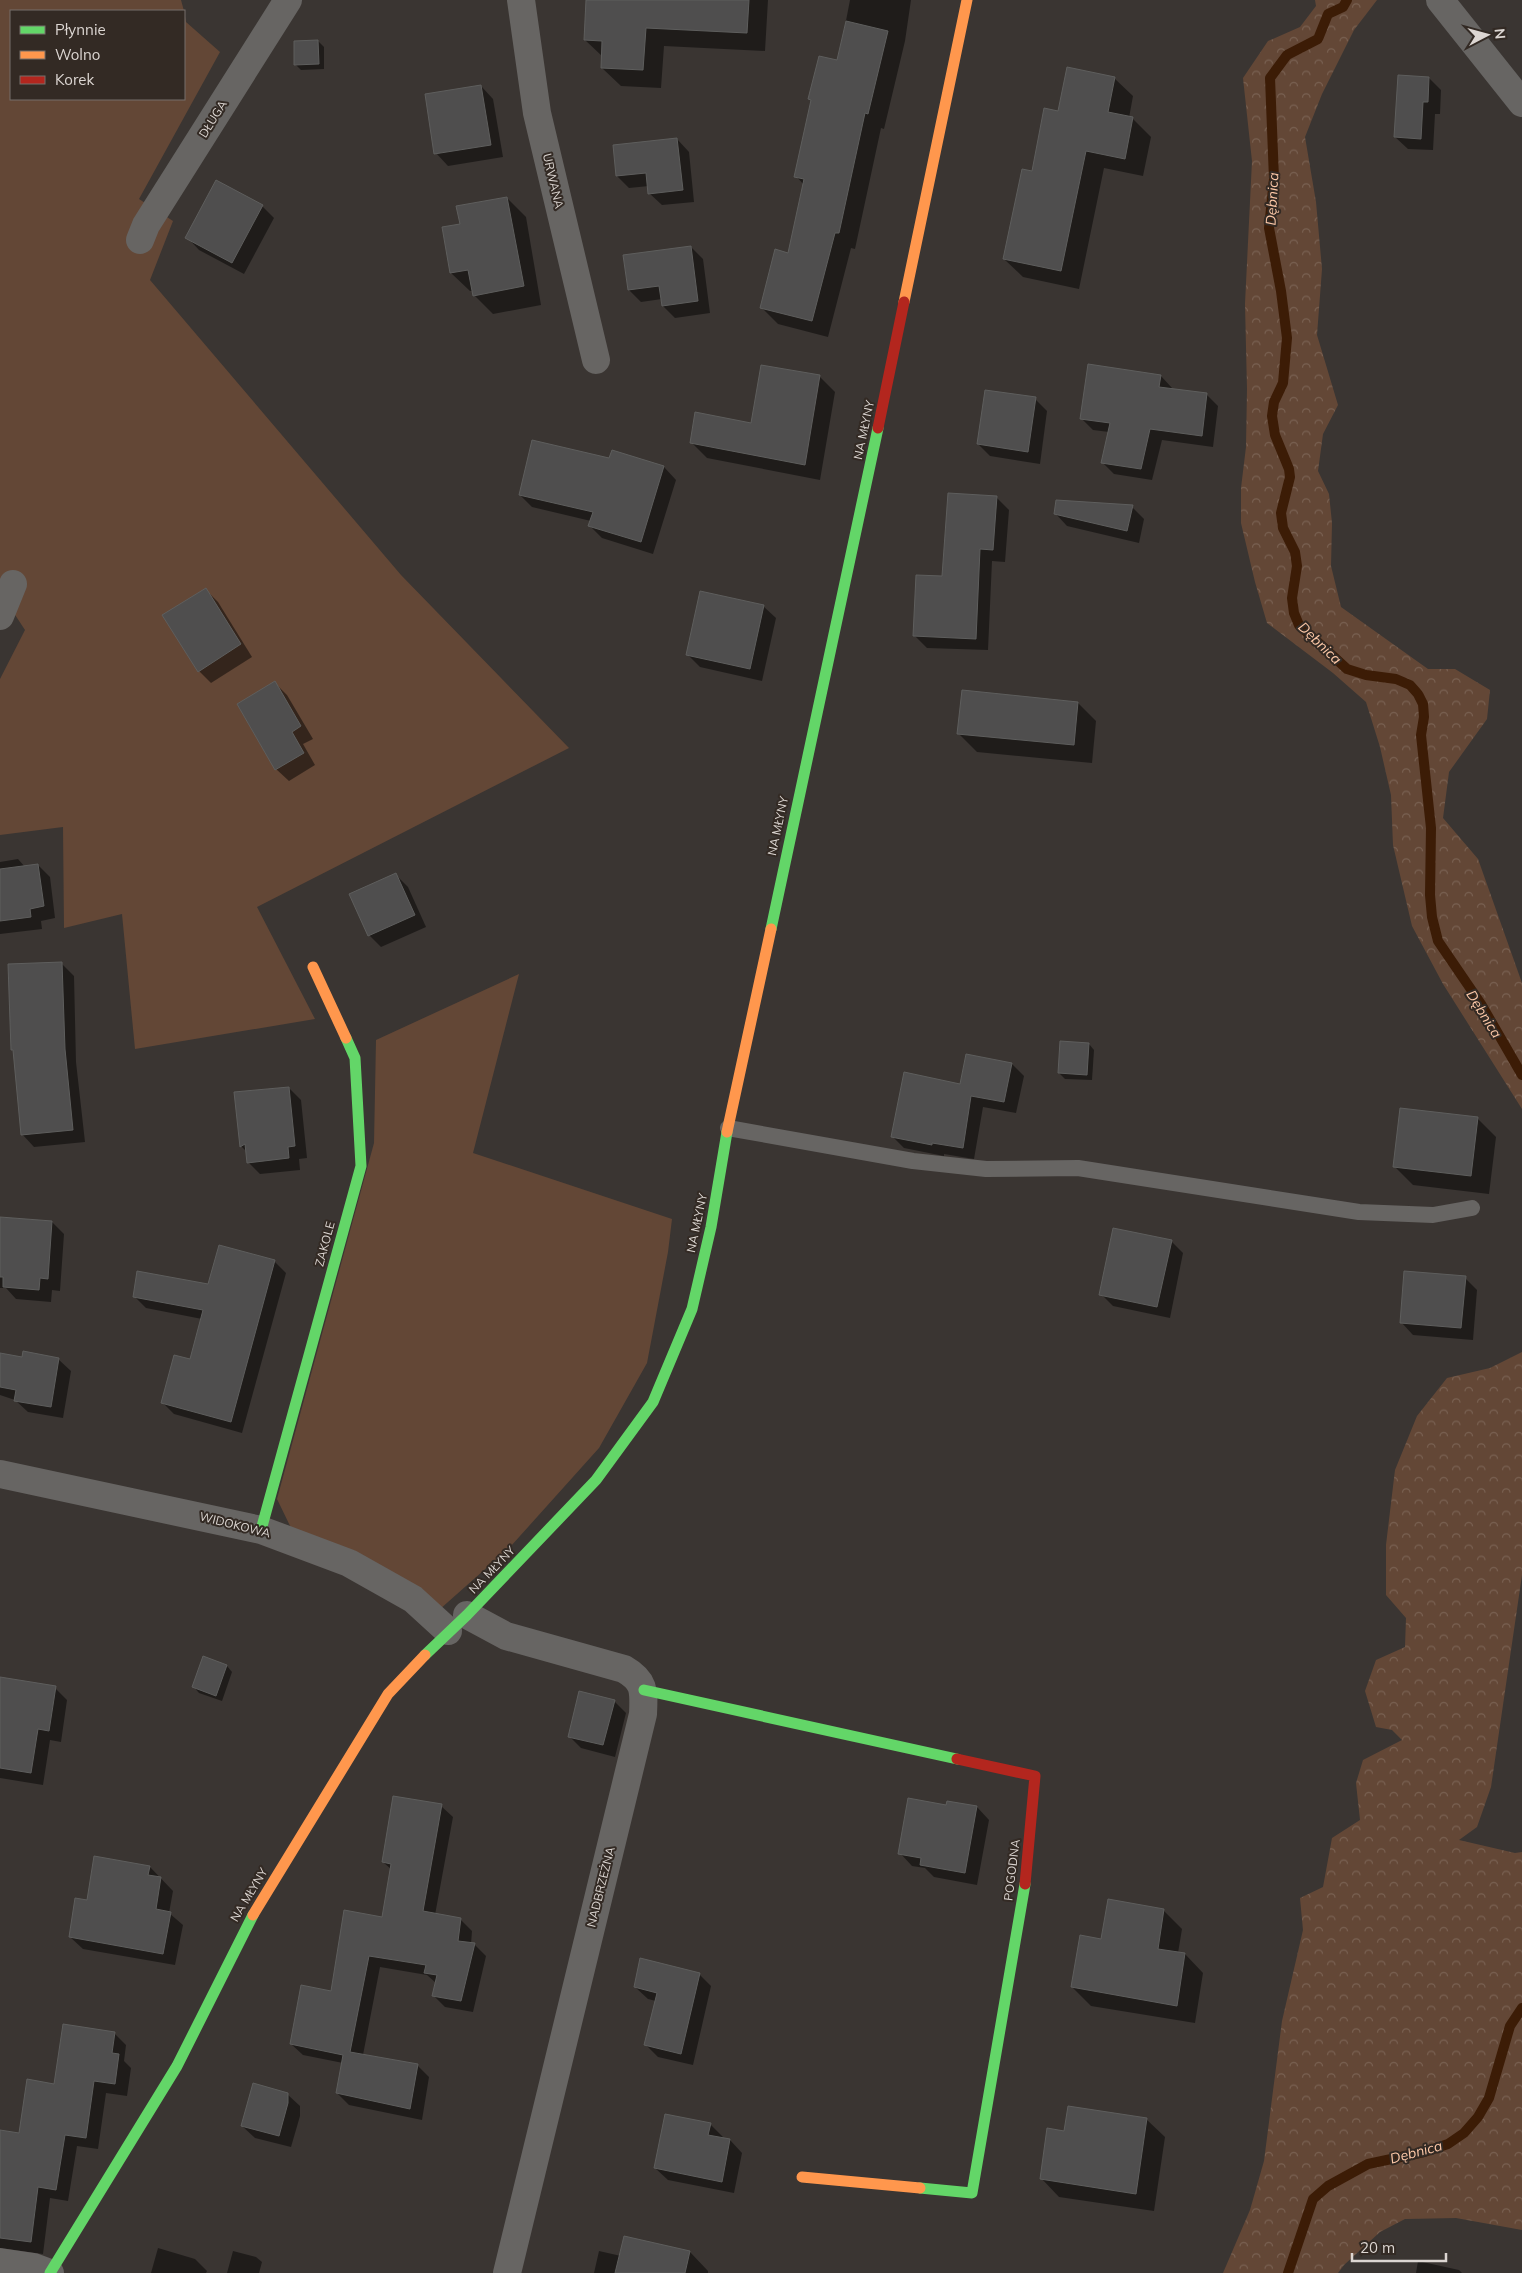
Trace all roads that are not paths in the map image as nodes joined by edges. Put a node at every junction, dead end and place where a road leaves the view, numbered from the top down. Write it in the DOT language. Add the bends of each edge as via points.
graph roads {
  1 [pos="288,0"];
  2 [pos="521,0"];
  3 [pos="967,0"];
  4 [pos="1440,0"];
  5 [pos="1522,103"];
  6 [pos="140,240"];
  7 [pos="596,360"];
  8 [pos="13,584"];
  9 [pos="0,616"];
  10 [pos="313,968"];
  11 [pos="728,1128"];
  12 [pos="1472,1208"];
  13 [pos="0,1474"];
  14 [pos="261,1530"];
  15 [pos="457,1623"];
  16 [pos="644,1690"];
  17 [pos="802,2177"];
  18 [pos="0,2262"];
  19 [pos="50,2273"];
  20 [pos="507,2273"];
  1 -- 6 [label="street, DŁUGA" via="146,225"];
  2 -- 7 [label="street, URWANA" via="537,113"];
  3 -- 11 [label="street, NA MŁYNY"];
  4 -- 5 [label="street"];
  8 -- 9 [label="street"];
  10 -- 14 [label="street, ZAKOLE" via="355,1058 361,1166"];
  11 -- 12 [label="lane" via="913,1161 986,1169 1078,1168 1359,1212 1433,1215"];
  11 -- 15 [label="street, NA MŁYNY" via="711,1228 692,1309 653,1402 596,1480"];
  13 -- 14 [label="street, WIDOKOWA"];
  14 -- 15 [label="street, WIDOKOWA" via="349,1563"];
  15 -- 16 [label="street" via="624,1669 635,1675"];
  15 -- 19 [label="street, NA MŁYNY" via="388,1694 245,1928 177,2066"];
  16 -- 17 [label="street, POGODNA" via="1035,1776 1026,1879 972,2193"];
  16 -- 20 [label="street, NADBRZEŻNA" via="643,1714"];
  18 -- 19 [label="street"];
}
